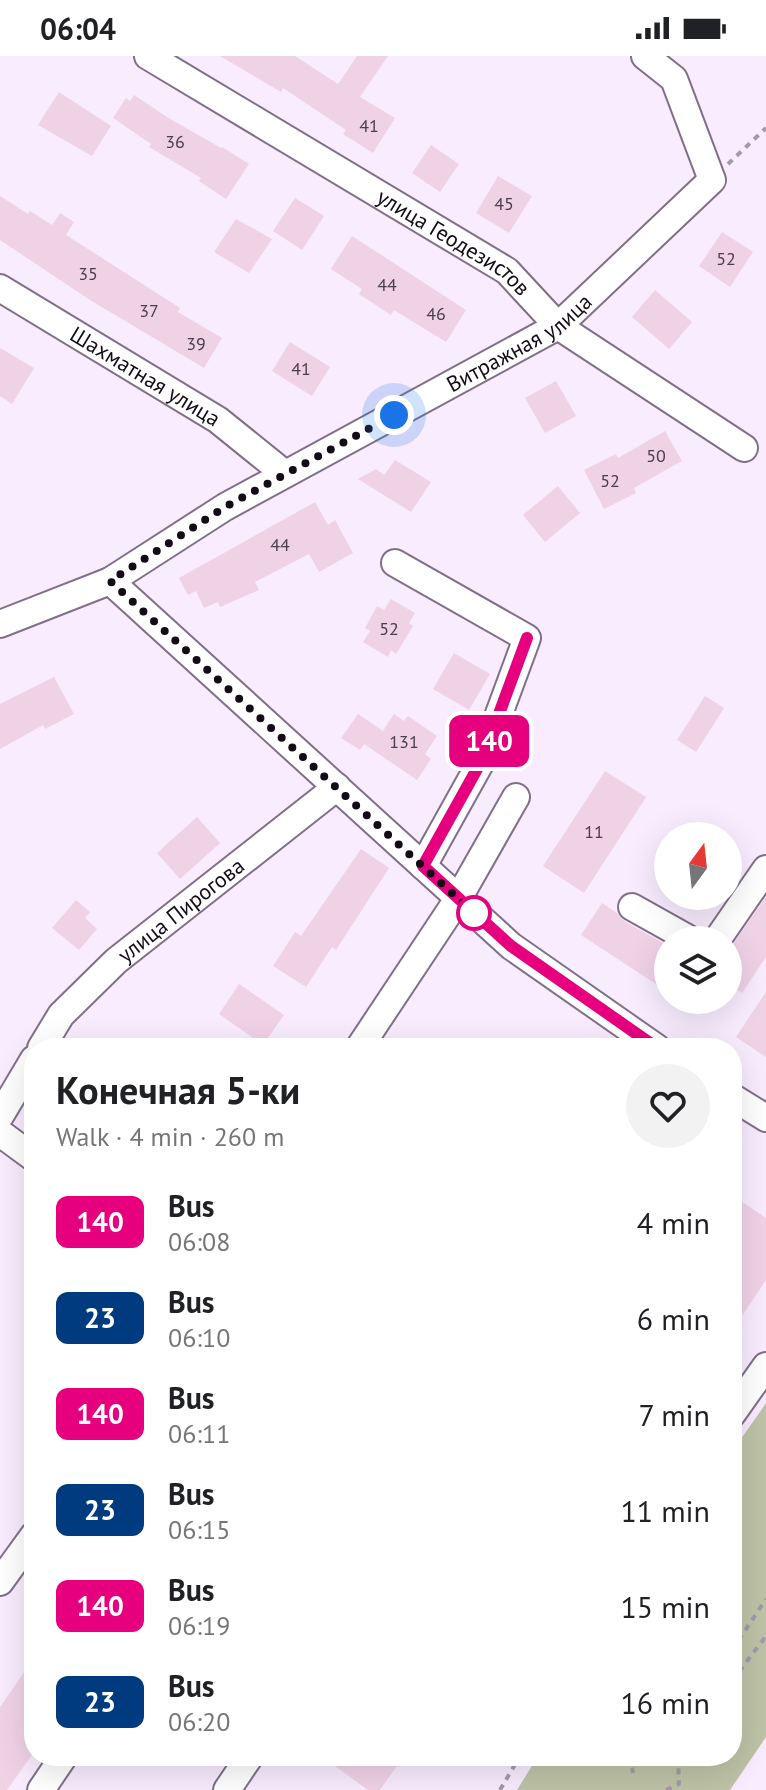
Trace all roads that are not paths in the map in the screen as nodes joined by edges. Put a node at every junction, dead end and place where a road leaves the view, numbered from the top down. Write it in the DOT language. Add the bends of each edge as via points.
graph roads {
  1 [pos="148,56"];
  2 [pos="645,56"];
  3 [pos="0,288"];
  4 [pos="558,326"];
  5 [pos="744,448"];
  6 [pos="285,474"];
  7 [pos="395,563"];
  8 [pos="110,581"];
  9 [pos="0,624"];
  10 [pos="337,787"];
  11 [pos="516,797"];
  12 [pos="423,866"];
  13 [pos="766,869"];
  14 [pos="458,899"];
  15 [pos="632,907"];
  16 [pos="666,926"];
  17 [pos="727,926"];
  18 [pos="47,1038"];
  19 [pos="366,1038"];
  20 [pos="643,1038"];
  21 [pos="24,1076"];
  22 [pos="742,1103"];
  23 [pos="0,1116"];
  24 [pos="766,1118"];
  25 [pos="0,1133"];
  26 [pos="24,1151"];
  27 [pos="766,1366"];
  28 [pos="742,1400"];
  29 [pos="24,1549"];
  30 [pos="0,1582"];
  31 [pos="57,1766"];
  32 [pos="243,1766"];
  33 [pos="41,1790"];
  34 [pos="227,1790"];
  1 -- 4 [label="street, улица Геодезистов" via="507,271"];
  2 -- 4 [label="street, Витражная улица" via="674,79 712,180"];
  3 -- 6 [label="street, Шахматная улица" via="218,420"];
  4 -- 5 [label="street, улица Геодезистов"];
  4 -- 6 [label="street, Витражная улица"];
  6 -- 8 [label="street, Витражная улица"];
  7 -- 12 [label="street" via="527,638 482,760"];
  8 -- 9 [label="street, Витражная улица"];
  8 -- 10 [label="street"];
  10 -- 12 [label="street"];
  10 -- 18 [label="street, улица Пирогова" via="116,961 61,1015"];
  11 -- 14 [label="street"];
  12 -- 14 [label="street"];
  13 -- 17 [label="street"];
  14 -- 19 [label="street"];
  14 -- 20 [label="street" via="511,946"];
  15 -- 16 [label="street"];
  21 -- 23 [label="street"];
  22 -- 24 [label="street"];
  25 -- 26 [label="street"];
  27 -- 28 [label="street"];
  29 -- 30 [label="street"];
  31 -- 33 [label="street"];
  32 -- 34 [label="street"];
}
